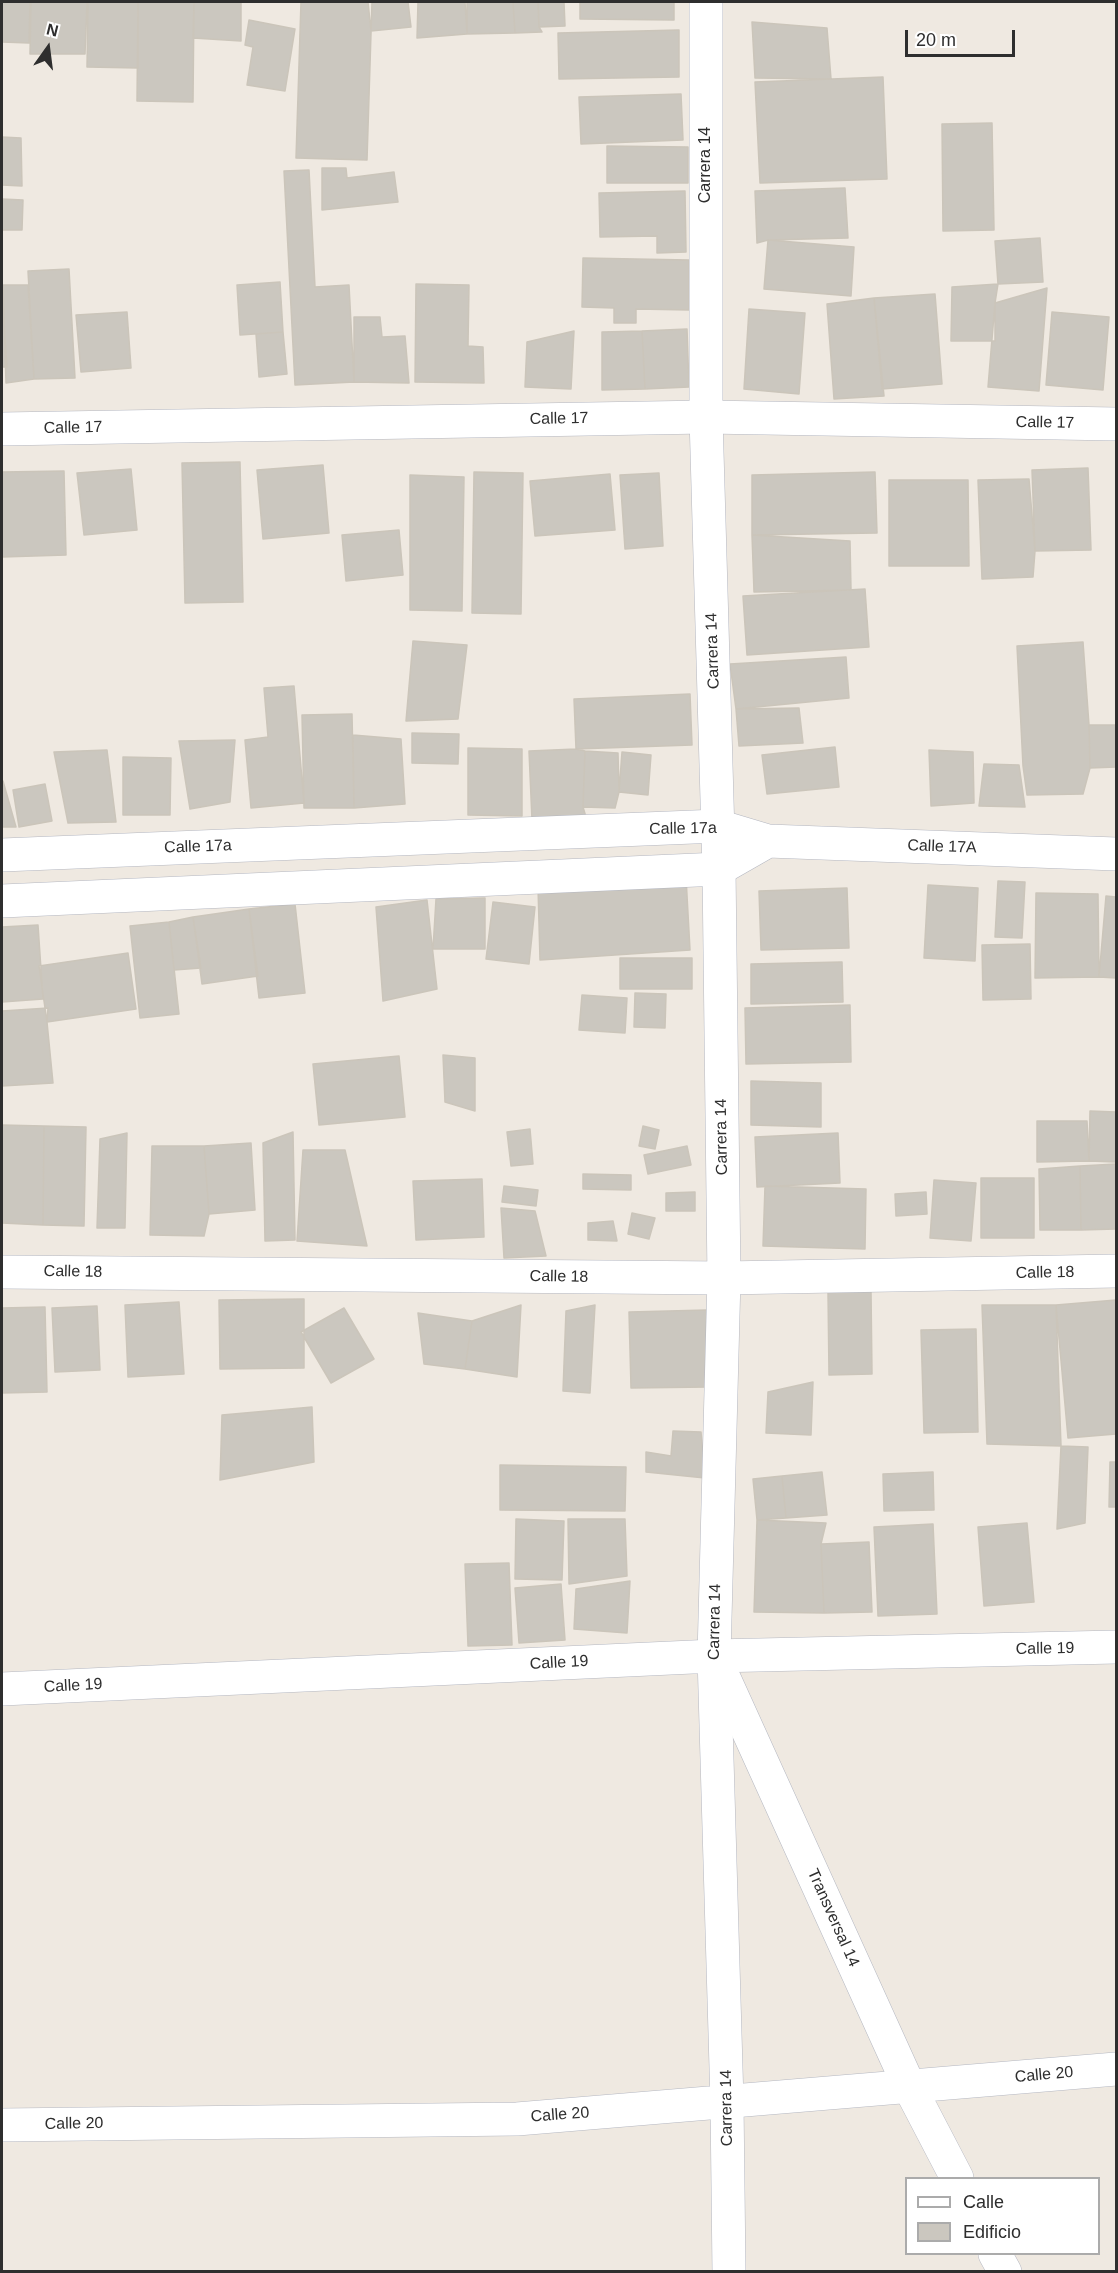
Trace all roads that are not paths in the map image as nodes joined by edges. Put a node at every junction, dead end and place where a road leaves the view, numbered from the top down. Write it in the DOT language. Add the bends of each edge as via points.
graph roads {
  1 [pos="706,2"];
  2 [pos="706,417"];
  3 [pos="1116,424"];
  4 [pos="2,429"];
  5 [pos="718,826"];
  6 [pos="768,841"];
  7 [pos="1116,854"];
  8 [pos="2,855"];
  9 [pos="719,869"];
  10 [pos="2,901"];
  11 [pos="1116,1271"];
  12 [pos="2,1272"];
  13 [pos="724,1278"];
  14 [pos="1116,1647"];
  15 [pos="714,1656"];
  16 [pos="2,1689"];
  17 [pos="1116,2069"];
  18 [pos="909,2086"];
  19 [pos="727,2102"];
  20 [pos="2,2125"];
  21 [pos="956,2177"];
  22 [pos="996,2255"];
  23 [pos="729,2271"];
  24 [pos="1005,2271"];
  1 -- 2 [label="street, Carrera 14"];
  2 -- 3 [label="street, Calle 17"];
  2 -- 4 [label="street, Calle 17"];
  2 -- 5 [label="street, Carrera 14"];
  5 -- 6 [label="street, Calle 17a"];
  5 -- 8 [label="street, Calle 17a"];
  5 -- 9 [label="street, Carrera 14"];
  6 -- 7 [label="street, Calle 17A"];
  6 -- 9 [label="street"];
  9 -- 10 [label="street"];
  9 -- 13 [label="street, Carrera 14"];
  11 -- 13 [label="street, Calle 18"];
  12 -- 13 [label="street, Calle 18"];
  13 -- 15 [label="street, Carrera 14"];
  14 -- 15 [label="street, Calle 19"];
  15 -- 16 [label="street, Calle 19"];
  15 -- 18 [label="street, Transversal 14"];
  15 -- 19 [label="street, Carrera 14"];
  17 -- 18 [label="street, Calle 20"];
  18 -- 19 [label="street, Calle 20"];
  18 -- 21 [label="street, Transversal 14"];
  19 -- 20 [label="street, Calle 20" via="517,2119"];
  19 -- 23 [label="street, Carrera 14"];
  22 -- 24 [label="street"];
}
